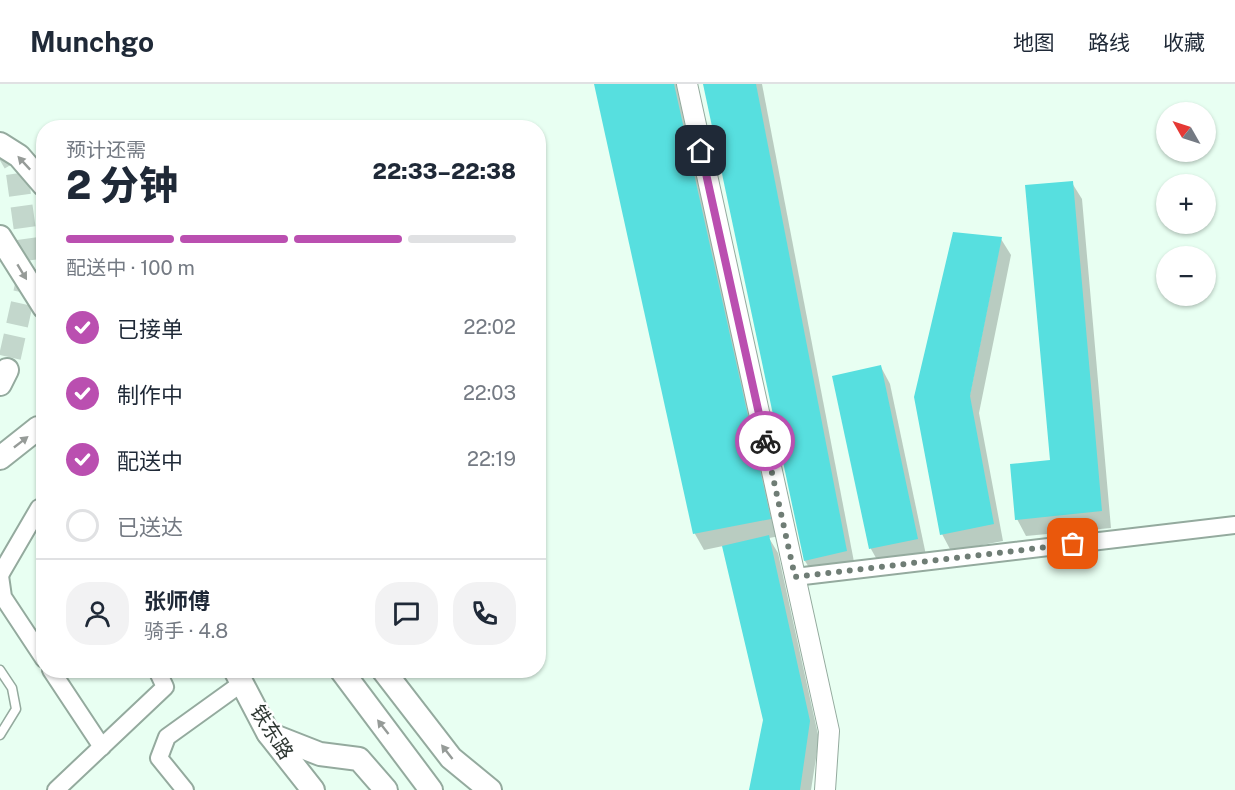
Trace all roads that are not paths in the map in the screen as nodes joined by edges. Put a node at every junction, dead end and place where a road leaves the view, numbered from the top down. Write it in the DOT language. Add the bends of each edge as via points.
graph roads {
  1 [pos="687,84"];
  2 [pos="0,144"];
  3 [pos="36,176"];
  4 [pos="0,237"];
  5 [pos="36,294"];
  6 [pos="36,430"];
  7 [pos="0,458"];
  8 [pos="36,513"];
  9 [pos="1235,525"];
  10 [pos="0,575"];
  11 [pos="795,577"];
  12 [pos="36,646"];
  13 [pos="0,670"];
  14 [pos="56,678"];
  15 [pos="161,678"];
  16 [pos="237,678"];
  17 [pos="239,678"];
  18 [pos="347,678"];
  19 [pos="389,678"];
  20 [pos="268,733"];
  21 [pos="0,735"];
  22 [pos="102,747"];
  23 [pos="56,790"];
  24 [pos="185,790"];
  25 [pos="313,790"];
  26 [pos="386,790"];
  27 [pos="431,790"];
  28 [pos="490,790"];
  29 [pos="825,790"];
  1 -- 11 [label="street"];
  3 -- 2 [label="main road, one-way" via="19,156"];
  4 -- 5 [label="main road, one-way"];
  7 -- 6 [label="main road, one-way"];
  8 -- 10 [label="street"];
  9 -- 11 [label="street"];
  10 -- 12 [label="street" via="3,597"];
  11 -- 29 [label="street" via="829,731"];
  13 -- 21 [label="lane" via="12,688 16,709"];
  14 -- 22 [label="street"];
  15 -- 22 [label="street" via="165,687"];
  16 -- 24 [label="street" via="167,737 159,758"];
  17 -- 20 [label="main road, 铁东路"];
  27 -- 18 [label="main road, one-way"];
  28 -- 19 [label="main road, one-way" via="451,758"];
  20 -- 25 [label="main road, 铁东路"];
  20 -- 26 [label="main road" via="320,754 359,759"];
  22 -- 23 [label="street"];
}
